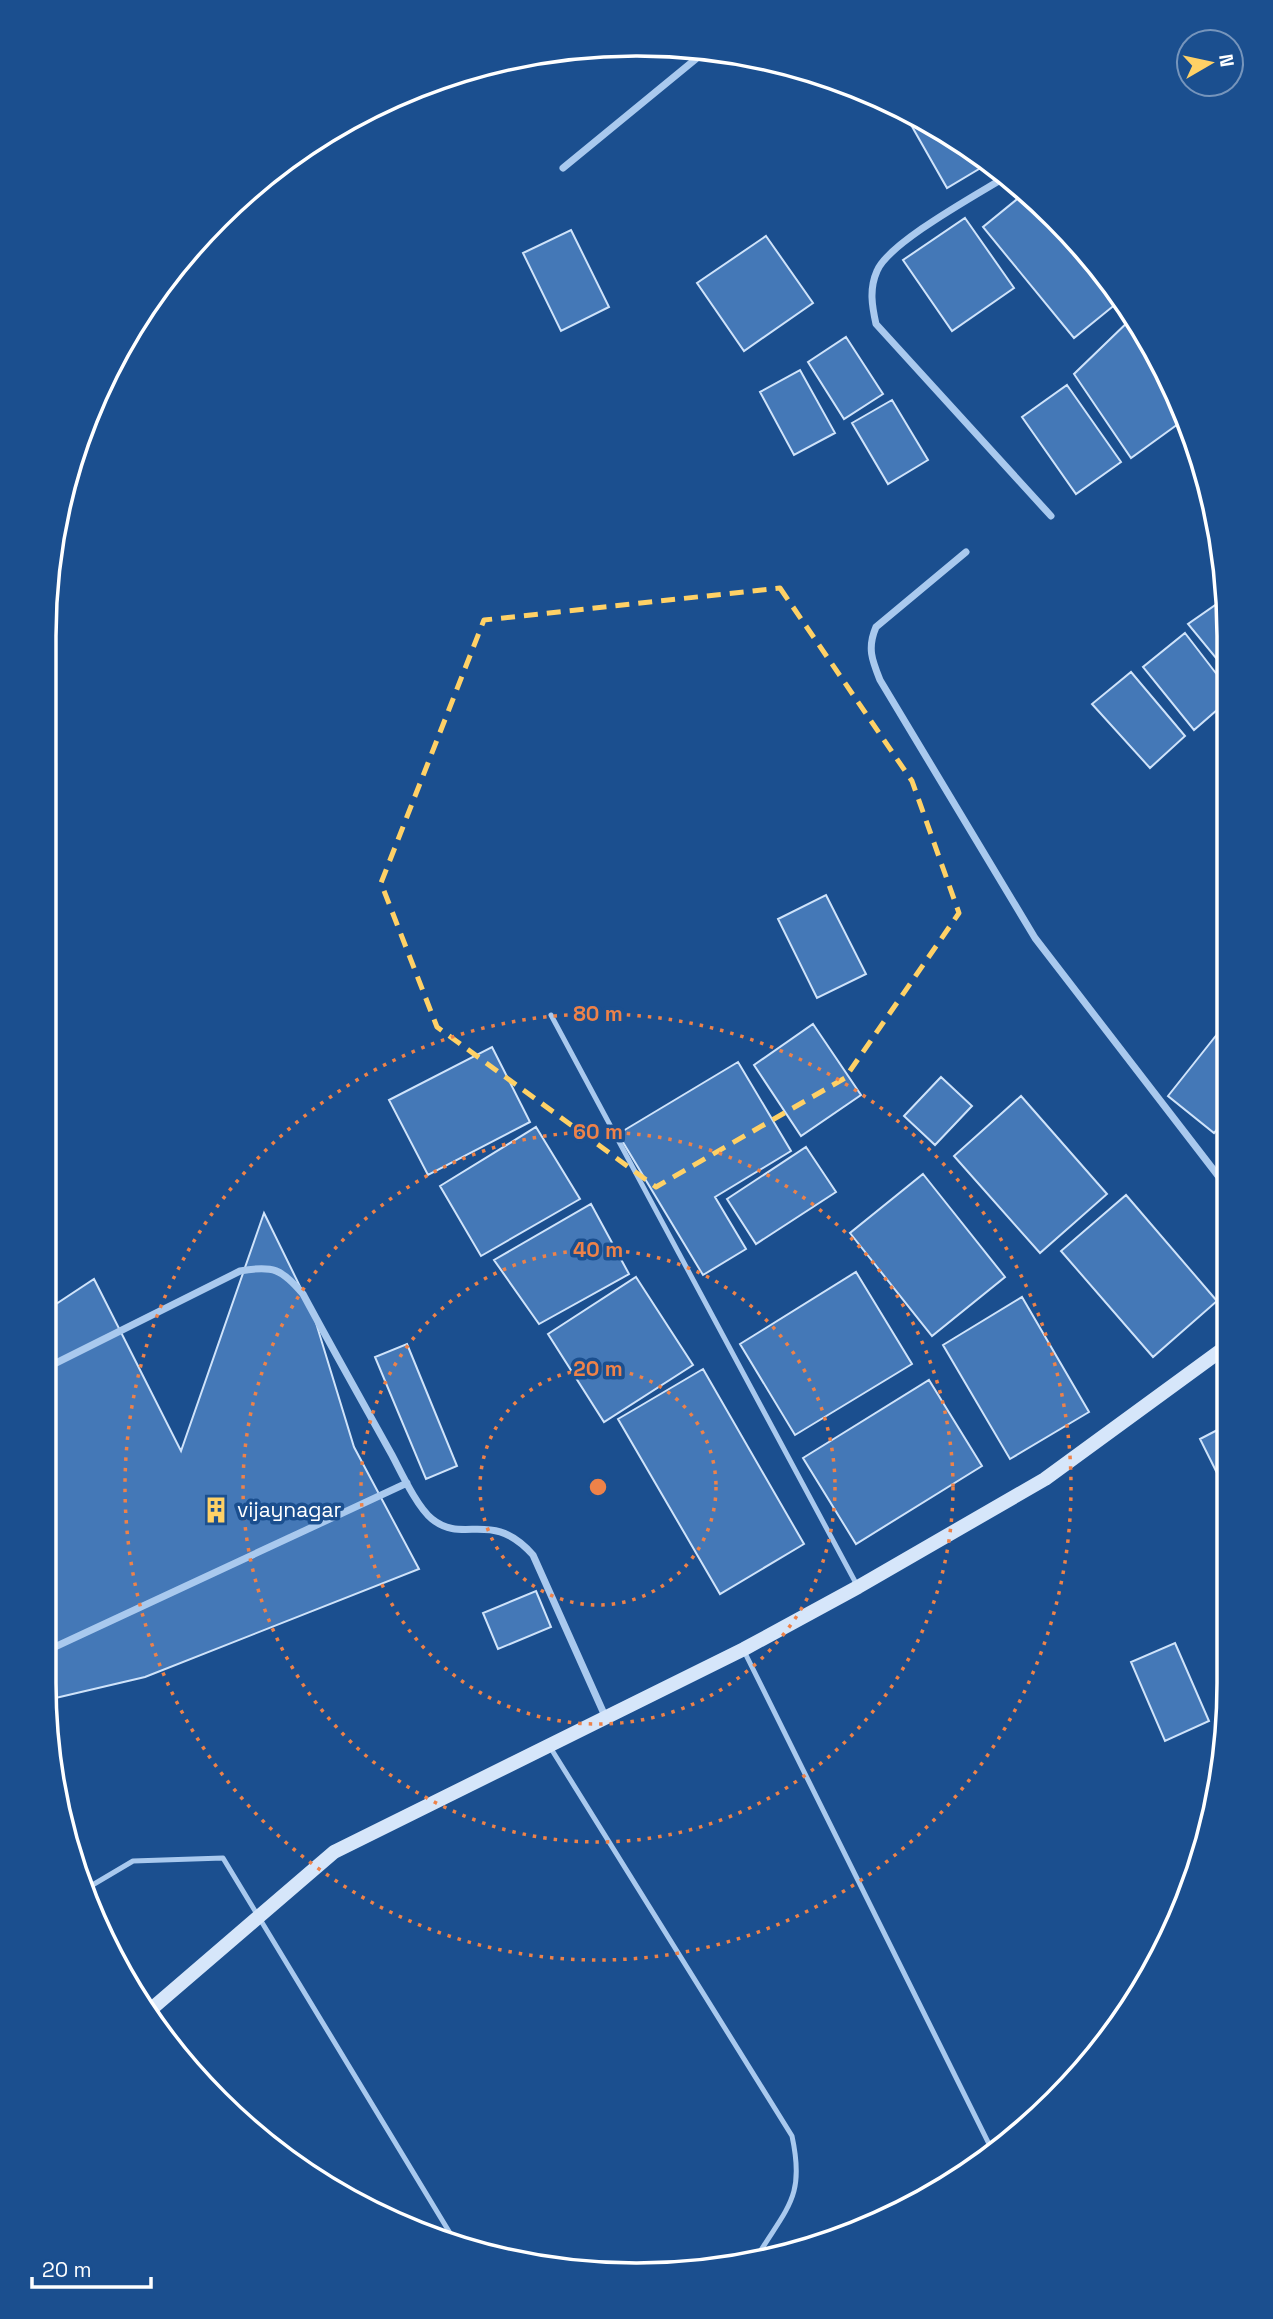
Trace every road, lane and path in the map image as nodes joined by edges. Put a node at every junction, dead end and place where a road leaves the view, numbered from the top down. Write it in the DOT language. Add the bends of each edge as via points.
graph roads {
  1 [pos="695,59"];
  2 [pos="563,168"];
  3 [pos="997,182"];
  4 [pos="1051,516"];
  5 [pos="966,552"];
  6 [pos="551,1015"];
  7 [pos="1217,1174"];
  8 [pos="1217,1353"];
  9 [pos="56,1363"];
  10 [pos="407,1483"];
  11 [pos="858,1587"];
  12 [pos="56,1646"];
  13 [pos="744,1649"];
  14 [pos="605,1716"];
  15 [pos="548,1744"];
  16 [pos="93,1885"];
  17 [pos="258,1915"];
  18 [pos="155,2006"];
  19 [pos="989,2144"];
  20 [pos="449,2232"];
  21 [pos="762,2249"];
  1 -- 2 [label="street"];
  3 -- 4 [label="street" via="892,250 877,270 870,299 876,324"];
  5 -- 7 [label="street" via="876,627 870,642 871,658 1035,938"];
  6 -- 11 [label="lane"];
  8 -- 11 [label="street" via="1045,1479"];
  9 -- 10 [label="street" via="240,1271 265,1267 287,1275 303,1294"];
  10 -- 12 [label="street"];
  10 -- 14 [label="street" via="431,1519 453,1528 497,1528 517,1537 533,1555"];
  11 -- 13 [label="street"];
  13 -- 14 [label="street"];
  13 -- 19 [label="lane"];
  14 -- 15 [label="street"];
  15 -- 17 [label="street" via="334,1852"];
  15 -- 21 [label="lane" via="792,2136 799,2168 794,2196"];
  16 -- 17 [label="lane" via="133,1861 223,1858"];
  17 -- 18 [label="street"];
  17 -- 20 [label="lane"];
}
